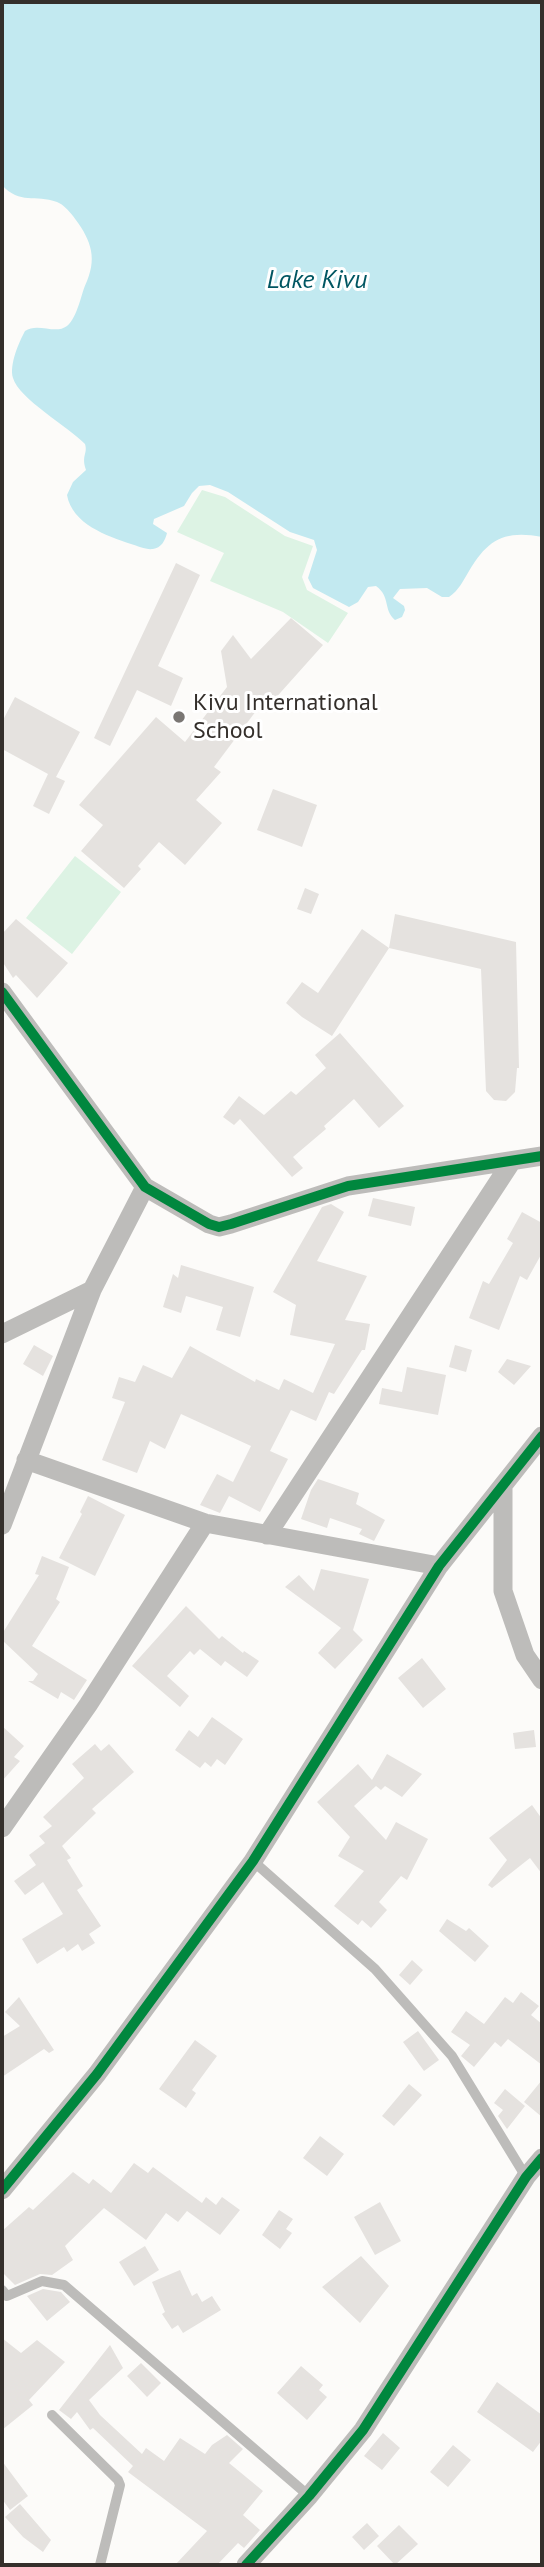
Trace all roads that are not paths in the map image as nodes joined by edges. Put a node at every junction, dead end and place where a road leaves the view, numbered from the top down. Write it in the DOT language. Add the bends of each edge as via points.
graph roads {
  1 [pos="2,992"];
  2 [pos="542,1156"];
  3 [pos="513,1161"];
  4 [pos="145,1187"];
  5 [pos="92,1290"];
  6 [pos="2,1334"];
  7 [pos="542,1436"];
  8 [pos="26,1460"];
  9 [pos="503,1486"];
  10 [pos="205,1524"];
  11 [pos="2,1525"];
  12 [pos="267,1535"];
  13 [pos="439,1566"];
  14 [pos="542,1680"];
  15 [pos="2,1828"];
  16 [pos="253,1861"];
  17 [pos="542,2158"];
  18 [pos="526,2177"];
  19 [pos="4,2183"];
  20 [pos="2,2290"];
  21 [pos="52,2415"];
  22 [pos="309,2496"];
  23 [pos="100,2565"];
  24 [pos="246,2565"];
  1 -- 4 [label="street"];
  2 -- 3 [label="street"];
  3 -- 4 [label="street" via="348,1186 219,1227"];
  3 -- 12 [label="street"];
  4 -- 5 [label="street"];
  5 -- 6 [label="street"];
  5 -- 8 [label="street"];
  7 -- 9 [label="street"];
  8 -- 10 [label="street"];
  8 -- 11 [label="street"];
  9 -- 13 [label="street"];
  9 -- 14 [label="street" via="503,1591 525,1655"];
  10 -- 12 [label="street"];
  10 -- 15 [label="street"];
  12 -- 13 [label="street"];
  13 -- 16 [label="street"];
  16 -- 18 [label="lane" via="375,1969 452,2056"];
  16 -- 19 [label="street" via="97,2074"];
  17 -- 18 [label="street"];
  18 -- 22 [label="street" via="363,2430"];
  20 -- 22 [label="lane" via="7,2295 42,2281 64,2285"];
  21 -- 23 [label="lane" via="120,2485"];
  22 -- 24 [label="street"];
}
